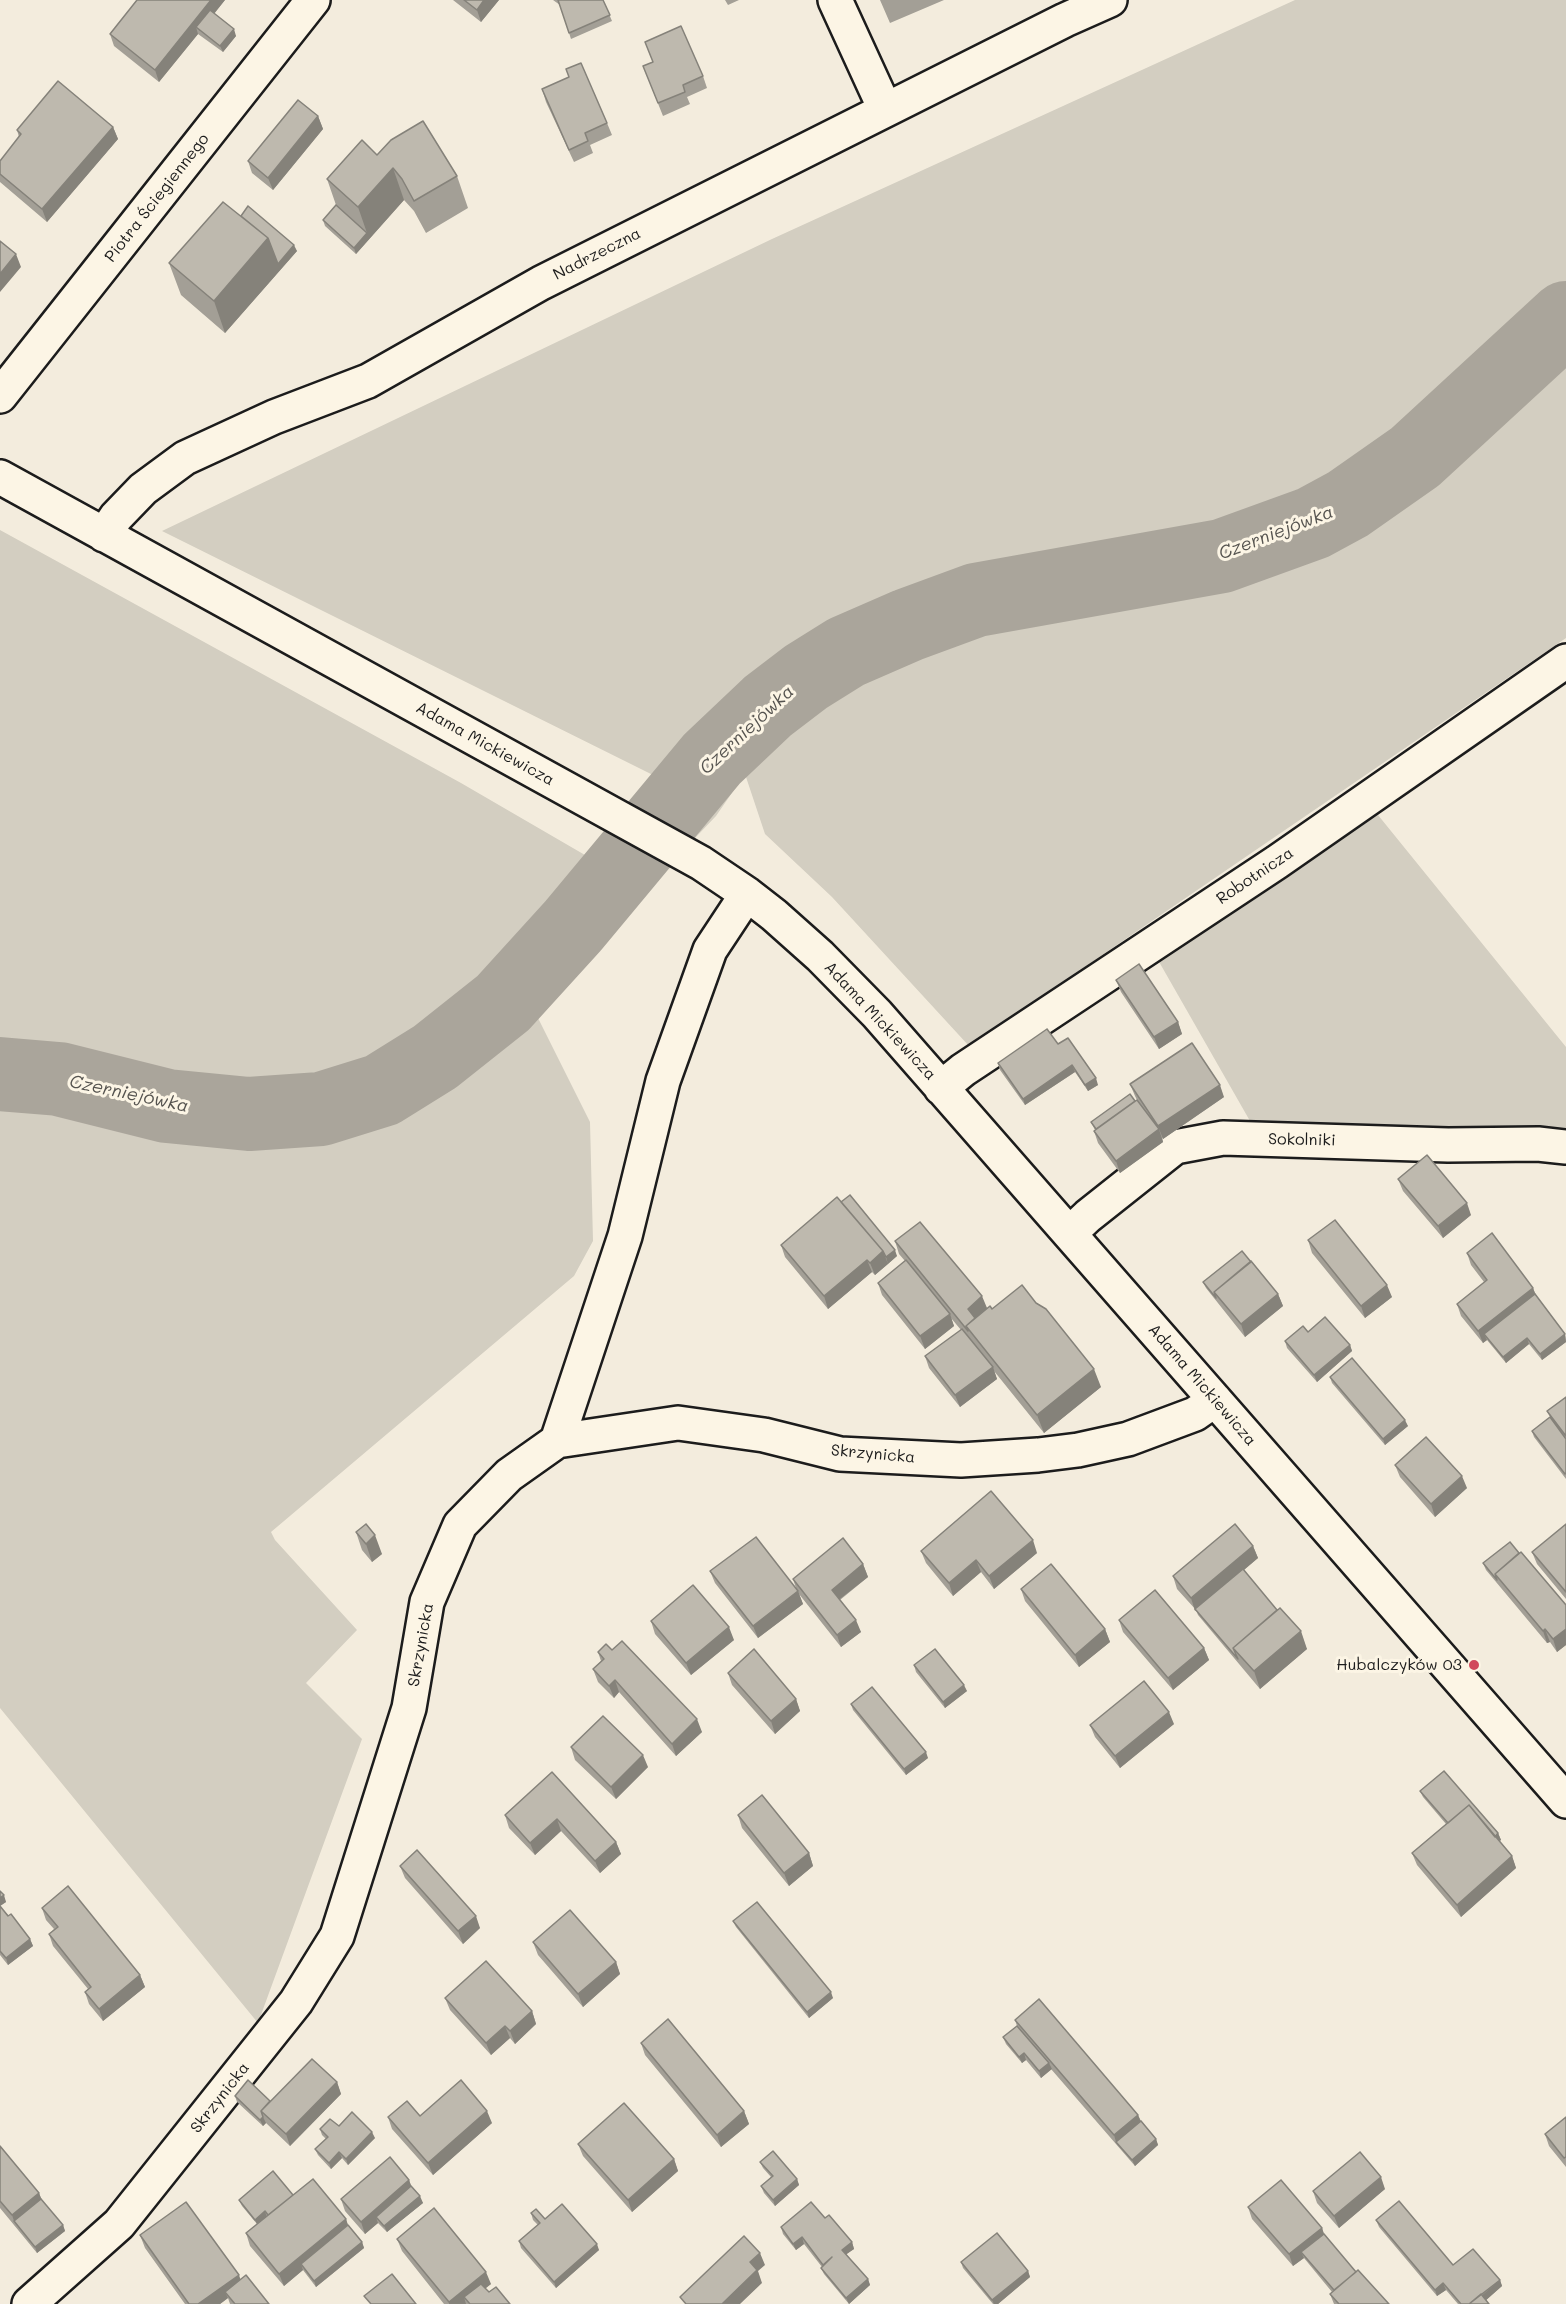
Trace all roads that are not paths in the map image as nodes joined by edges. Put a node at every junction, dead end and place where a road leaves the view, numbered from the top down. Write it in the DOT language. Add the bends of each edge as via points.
graph roads {
  1 [pos="313,0"];
  2 [pos="835,0"];
  3 [pos="1110,0"];
  4 [pos="885,109"];
  5 [pos="0,396"];
  6 [pos="0,477"];
  7 [pos="104,535"];
  8 [pos="1566,661"];
  9 [pos="747,894"];
  10 [pos="941,1088"];
  11 [pos="1566,1147"];
  12 [pos="1070,1233"];
  13 [pos="1215,1400"];
  14 [pos="557,1441"];
  15 [pos="1566,1801"];
  16 [pos="29,2304"];
  1 -- 5 [label="street, Piotra Ściegiennego"];
  2 -- 4 [label="street"];
  3 -- 4 [label="street, Nadrzeczna"];
  4 -- 7 [label="street, Nadrzeczna" via="541,283 368,381 274,417 185,458 143,489"];
  6 -- 7 [label="street, Adama Mickiewicza"];
  7 -- 9 [label="street, Adama Mickiewicza" via="701,863"];
  8 -- 10 [label="street, Robotnicza"];
  9 -- 10 [label="street, Adama Mickiewicza" via="796,933 847,982"];
  9 -- 14 [label="street" via="710,950 663,1081 625,1236"];
  10 -- 12 [label="street, Adama Mickiewicza"];
  11 -- 12 [label="street, Sokolniki" via="1223,1138 1175,1147"];
  12 -- 13 [label="street, Adama Mickiewicza"];
  13 -- 14 [label="street, Skrzynicka" via="1194,1414 1128,1439 1078,1450 961,1460 840,1454 764,1435 678,1423"];
  13 -- 15 [label="street, Adama Mickiewicza"];
  14 -- 16 [label="street, Skrzynicka" via="509,1475 460,1524 427,1602 409,1708 337,1936 296,2002 119,2224"];
}
